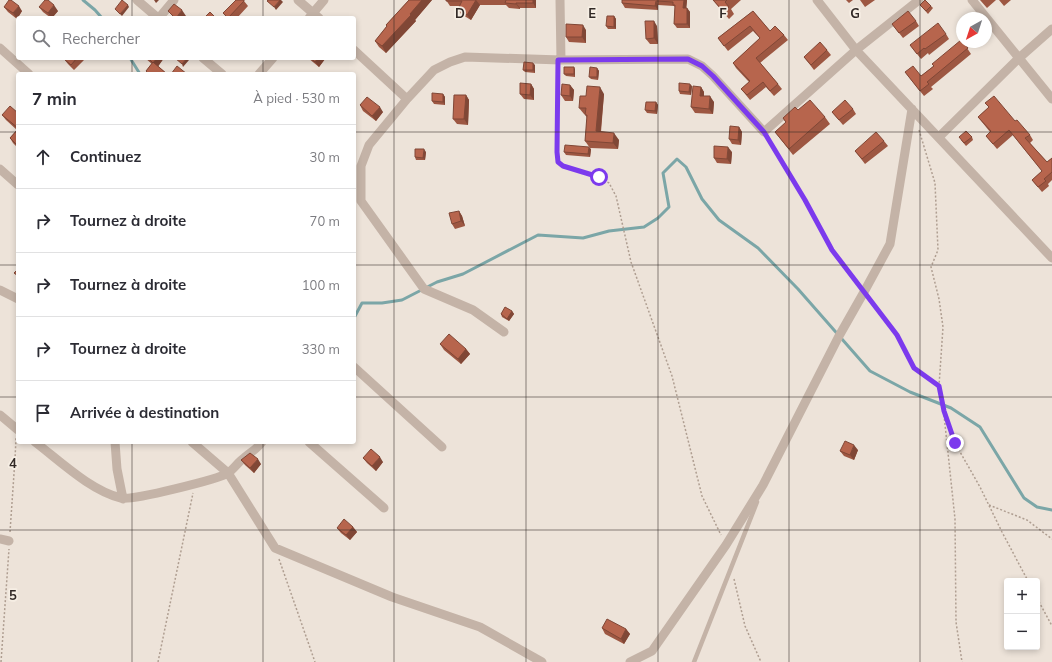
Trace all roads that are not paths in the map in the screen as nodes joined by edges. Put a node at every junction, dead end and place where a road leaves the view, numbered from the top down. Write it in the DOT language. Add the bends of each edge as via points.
graph roads {
  1 [pos="137,0"];
  2 [pos="174,0"];
  3 [pos="298,0"];
  4 [pos="324,0"];
  5 [pos="560,0"];
  6 [pos="817,0"];
  7 [pos="919,0"];
  8 [pos="972,0"];
  9 [pos="156,16"];
  10 [pos="160,16"];
  11 [pos="314,16"];
  12 [pos="1052,29"];
  13 [pos="0,48"];
  14 [pos="856,50"];
  15 [pos="356,52"];
  16 [pos="1019,58"];
  17 [pos="205,60"];
  18 [pos="271,60"];
  19 [pos="560,60"];
  20 [pos="27,72"];
  21 [pos="220,72"];
  22 [pos="261,72"];
  23 [pos="1052,98"];
  24 [pos="407,99"];
  25 [pos="912,110"];
  26 [pos="939,137"];
  27 [pos="0,169"];
  28 [pos="16,183"];
  29 [pos="1052,258"];
  30 [pos="0,290"];
  31 [pos="16,298"];
  32 [pos="504,332"];
  33 [pos="356,369"];
  34 [pos="0,415"];
  35 [pos="16,428"];
  36 [pos="41,444"];
  37 [pos="115,444"];
  38 [pos="194,444"];
  39 [pos="261,444"];
  40 [pos="311,444"];
  41 [pos="442,447"];
  42 [pos="228,473"];
  43 [pos="763,485"];
  44 [pos="123,499"];
  45 [pos="384,508"];
  46 [pos="542,662"];
  47 [pos="630,662"];
  48 [pos="694,662"];
  1 -- 9 [label="street"];
  2 -- 10 [label="street"];
  3 -- 11 [label="street"];
  4 -- 11 [label="street"];
  5 -- 19 [label="street"];
  6 -- 14 [label="street"];
  7 -- 14 [label="street"];
  8 -- 16 [label="street"];
  12 -- 16 [label="street"];
  13 -- 20 [label="street"];
  14 -- 19 [label="street" via="764,132 713,76 702,66 688,59"];
  14 -- 25 [label="street"];
  15 -- 24 [label="street"];
  16 -- 23 [label="street"];
  16 -- 26 [label="street"];
  17 -- 21 [label="street"];
  18 -- 22 [label="street"];
  19 -- 24 [label="street" via="465,57 434,70"];
  24 -- 32 [label="street" via="369,145 361,166 361,201 424,289 473,310"];
  25 -- 26 [label="street"];
  25 -- 43 [label="street" via="890,244 839,336"];
  26 -- 29 [label="street"];
  27 -- 28 [label="street"];
  30 -- 31 [label="street"];
  33 -- 41 [label="street"];
  34 -- 35 [label="street"];
  36 -- 44 [label="street" via="60,463 102,491"];
  37 -- 44 [label="street"];
  38 -- 42 [label="street"];
  39 -- 42 [label="street"];
  40 -- 45 [label="street"];
  42 -- 44 [label="street" via="194,484"];
  42 -- 46 [label="street" via="275,548 392,597 480,627"];
  43 -- 47 [label="street" via="726,545 652,651"];
  43 -- 48 [label="lane"];
}
